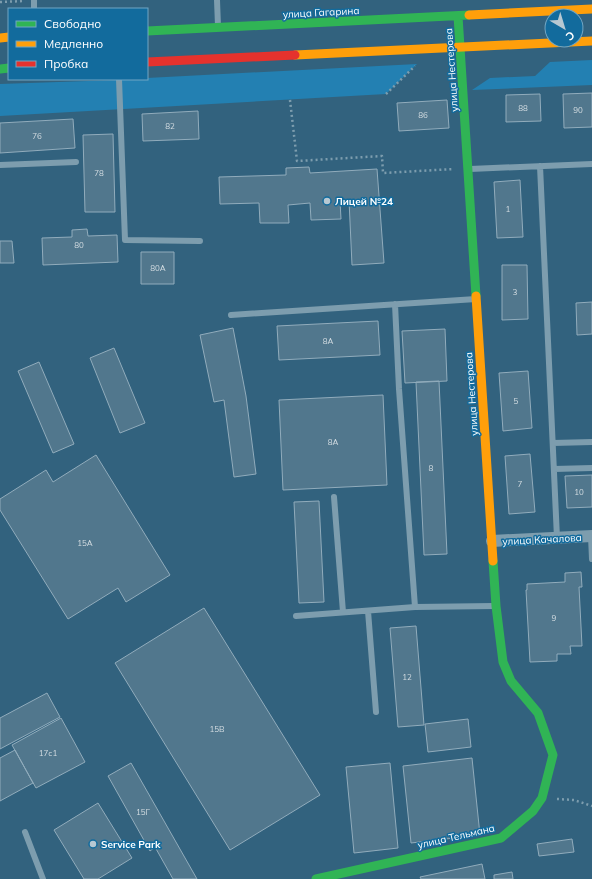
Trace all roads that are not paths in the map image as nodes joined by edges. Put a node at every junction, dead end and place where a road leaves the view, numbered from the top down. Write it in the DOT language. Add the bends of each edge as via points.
graph roads {
  1 [pos="217,0"];
  2 [pos="592,9"];
  3 [pos="458,16"];
  4 [pos="218,27"];
  5 [pos="148,31"];
  6 [pos="592,41"];
  7 [pos="459,47"];
  8 [pos="148,62"];
  9 [pos="119,80"];
  10 [pos="76,162"];
  11 [pos="592,164"];
  12 [pos="0,165"];
  13 [pos="540,166"];
  14 [pos="468,169"];
  15 [pos="200,241"];
  16 [pos="476,299"];
  17 [pos="395,304"];
  18 [pos="231,315"];
  19 [pos="592,442"];
  20 [pos="552,444"];
  21 [pos="592,468"];
  22 [pos="554,469"];
  23 [pos="334,497"];
  24 [pos="592,536"];
  25 [pos="557,538"];
  26 [pos="492,541"];
  27 [pos="592,559"];
  28 [pos="496,606"];
  29 [pos="415,607"];
  30 [pos="368,610"];
  31 [pos="343,612"];
  32 [pos="296,616"];
  33 [pos="376,712"];
  34 [pos="554,755"];
  35 [pos="25,832"];
  36 [pos="43,879"];
  37 [pos="316,879"];
  1 -- 4 [label="lane"];
  2 -- 3 [label="street, улица Гагарина"];
  3 -- 4 [label="street, улица Гагарина"];
  3 -- 7 [label="street, улица Нестерова"];
  4 -- 5 [label="street, улица Гагарина"];
  6 -- 7 [label="street"];
  7 -- 8 [label="street"];
  7 -- 14 [label="street, улица Нестерова"];
  9 -- 15 [label="lane" via="125,240"];
  10 -- 12 [label="lane"];
  11 -- 13 [label="lane"];
  13 -- 14 [label="lane"];
  13 -- 20 [label="lane"];
  14 -- 16 [label="street, улица Нестерова"];
  16 -- 17 [label="lane"];
  16 -- 26 [label="street, улица Нестерова"];
  17 -- 18 [label="lane"];
  17 -- 29 [label="lane"];
  19 -- 20 [label="lane"];
  20 -- 22 [label="lane"];
  21 -- 22 [label="lane"];
  22 -- 25 [label="lane"];
  23 -- 31 [label="lane"];
  24 -- 25 [label="street, улица Качалова"];
  24 -- 27 [label="lane"];
  25 -- 26 [label="street, улица Качалова"];
  26 -- 28 [label="street, улица Нестерова"];
  28 -- 29 [label="lane"];
  28 -- 34 [label="street, улица Нестерова" via="503,662 511,681 538,714"];
  29 -- 30 [label="lane"];
  30 -- 31 [label="lane"];
  30 -- 33 [label="lane"];
  31 -- 32 [label="lane"];
  34 -- 37 [label="street, улица Тельмана" via="542,798 533,811 501,838"];
  35 -- 36 [label="lane"];
}
